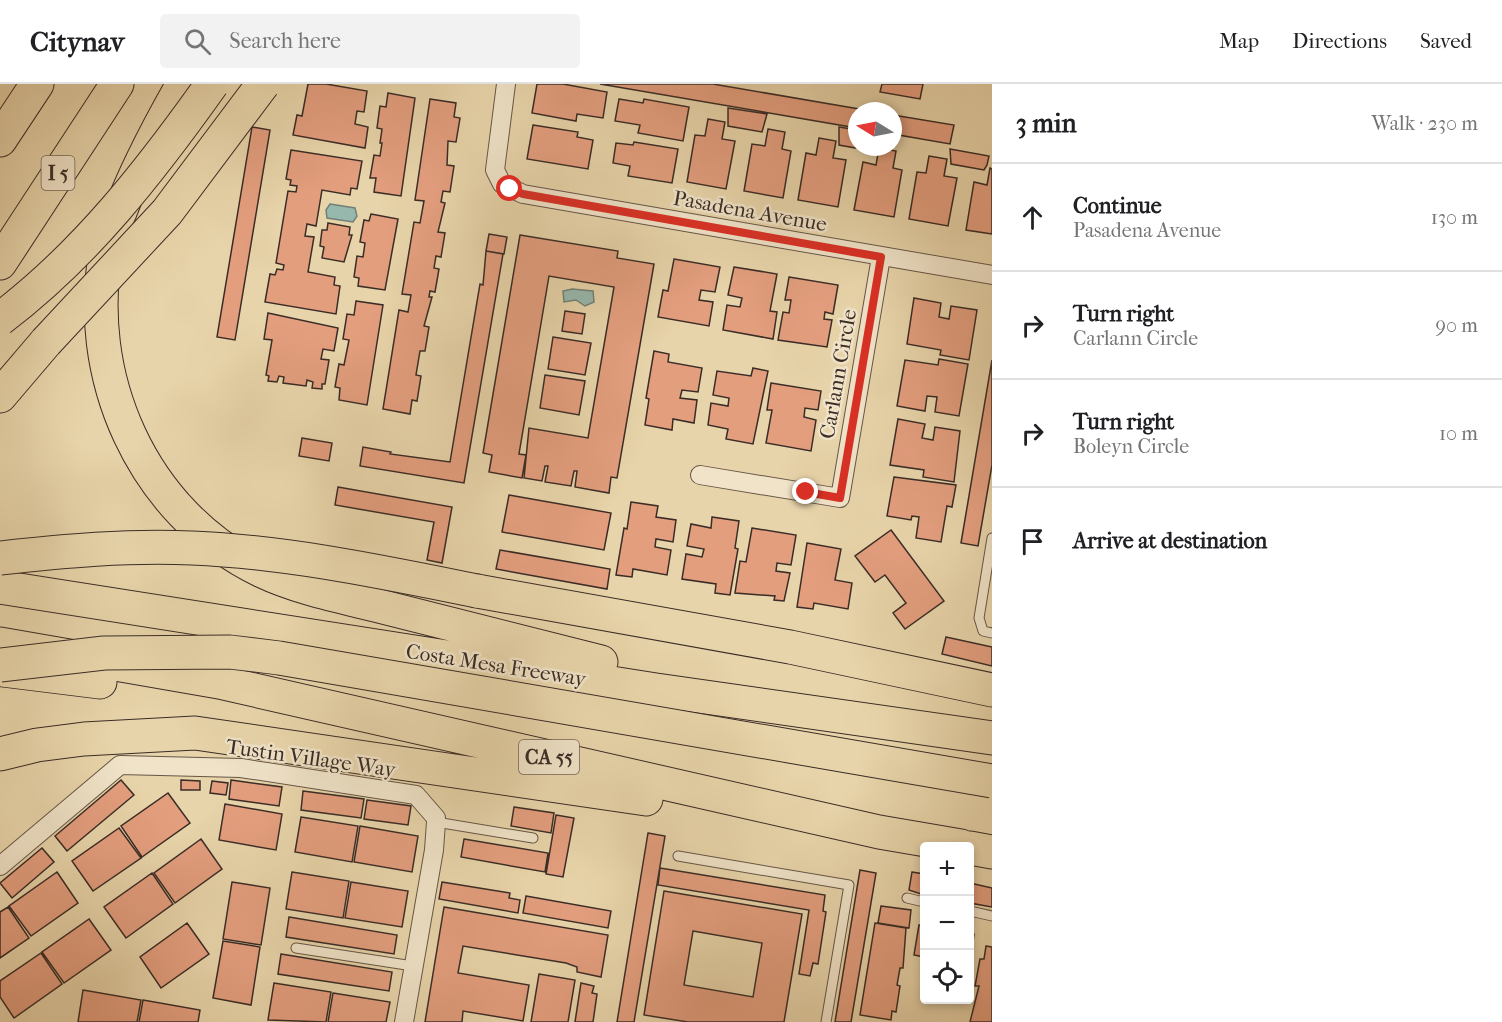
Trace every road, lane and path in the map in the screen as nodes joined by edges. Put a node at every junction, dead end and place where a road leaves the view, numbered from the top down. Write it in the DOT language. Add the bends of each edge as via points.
graph roads {
  1 [pos="37,84"];
  2 [pos="117,84"];
  3 [pos="183,84"];
  4 [pos="212,84"];
  5 [pos="263,84"];
  6 [pos="506,84"];
  7 [pos="0,141"];
  8 [pos="881,257"];
  9 [pos="0,263"];
  10 [pos="992,275"];
  11 [pos="0,319"];
  12 [pos="0,396"];
  13 [pos="700,475"];
  14 [pos="992,538"];
  15 [pos="0,558"];
  16 [pos="0,587"];
  17 [pos="992,633"];
  18 [pos="0,644"];
  19 [pos="0,668"];
  20 [pos="219,682"];
  21 [pos="0,684"];
  22 [pos="656,690"];
  23 [pos="992,690"];
  24 [pos="992,738"];
  25 [pos="0,754"];
  26 [pos="992,781"];
  27 [pos="992,795"];
  28 [pos="436,822"];
  29 [pos="879,832"];
  30 [pos="533,838"];
  31 [pos="938,842"];
  32 [pos="974,849"];
  33 [pos="992,852"];
  34 [pos="678,856"];
  35 [pos="0,866"];
  36 [pos="907,898"];
  37 [pos="920,901"];
  38 [pos="974,912"];
  39 [pos="992,916"];
  40 [pos="296,948"];
  41 [pos="413,966"];
  42 [pos="404,1022"];
  43 [pos="826,1022"];
  1 -- 7 [label="highway"];
  2 -- 9 [label="highway, I 5"];
  3 -- 22 [label="highway" via="139,163 107,244 100,302 106,370 115,401 140,456 161,487 189,521 263,572 327,593 605,663"];
  4 -- 11 [label="highway, bridge" via="166,149 98,230 31,296"];
  5 -- 12 [label="highway, bridge" via="167,212"];
  6 -- 8 [label="street, Pasadena Avenue" via="495,170 502,184 523,194"];
  8 -- 10 [label="street, Pasadena Avenue"];
  8 -- 13 [label="street, Carlann Circle" via="840,498"];
  14 -- 17 [label="lane" via="979,618 983,631"];
  15 -- 23 [label="highway, bridge" via="95,549 191,548 330,562 790,647"];
  16 -- 22 [label="highway, Costa Mesa Freeway"];
  18 -- 20 [label="highway, CA 55"];
  19 -- 20 [label="highway" via="93,682"];
  19 -- 26 [label="highway, bridge" via="104,653 230,652"];
  20 -- 29 [label="highway, CA 55"];
  21 -- 27 [label="highway" via="88,673 218,673"];
  22 -- 24 [label="highway, Costa Mesa Freeway"];
  25 -- 29 [label="highway" via="84,739 195,733"];
  28 -- 30 [label="lane"];
  28 -- 35 [label="street, Tustin Village Way" via="416,795 242,768 120,765"];
  28 -- 41 [label="street"];
  29 -- 31 [label="highway, CA 55"];
  32 -- 33 [label="highway"];
  34 -- 43 [label="lane" via="849,885"];
  36 -- 37 [label="lane"];
  38 -- 39 [label="lane"];
  40 -- 41 [label="lane"];
  41 -- 42 [label="street"];
}
